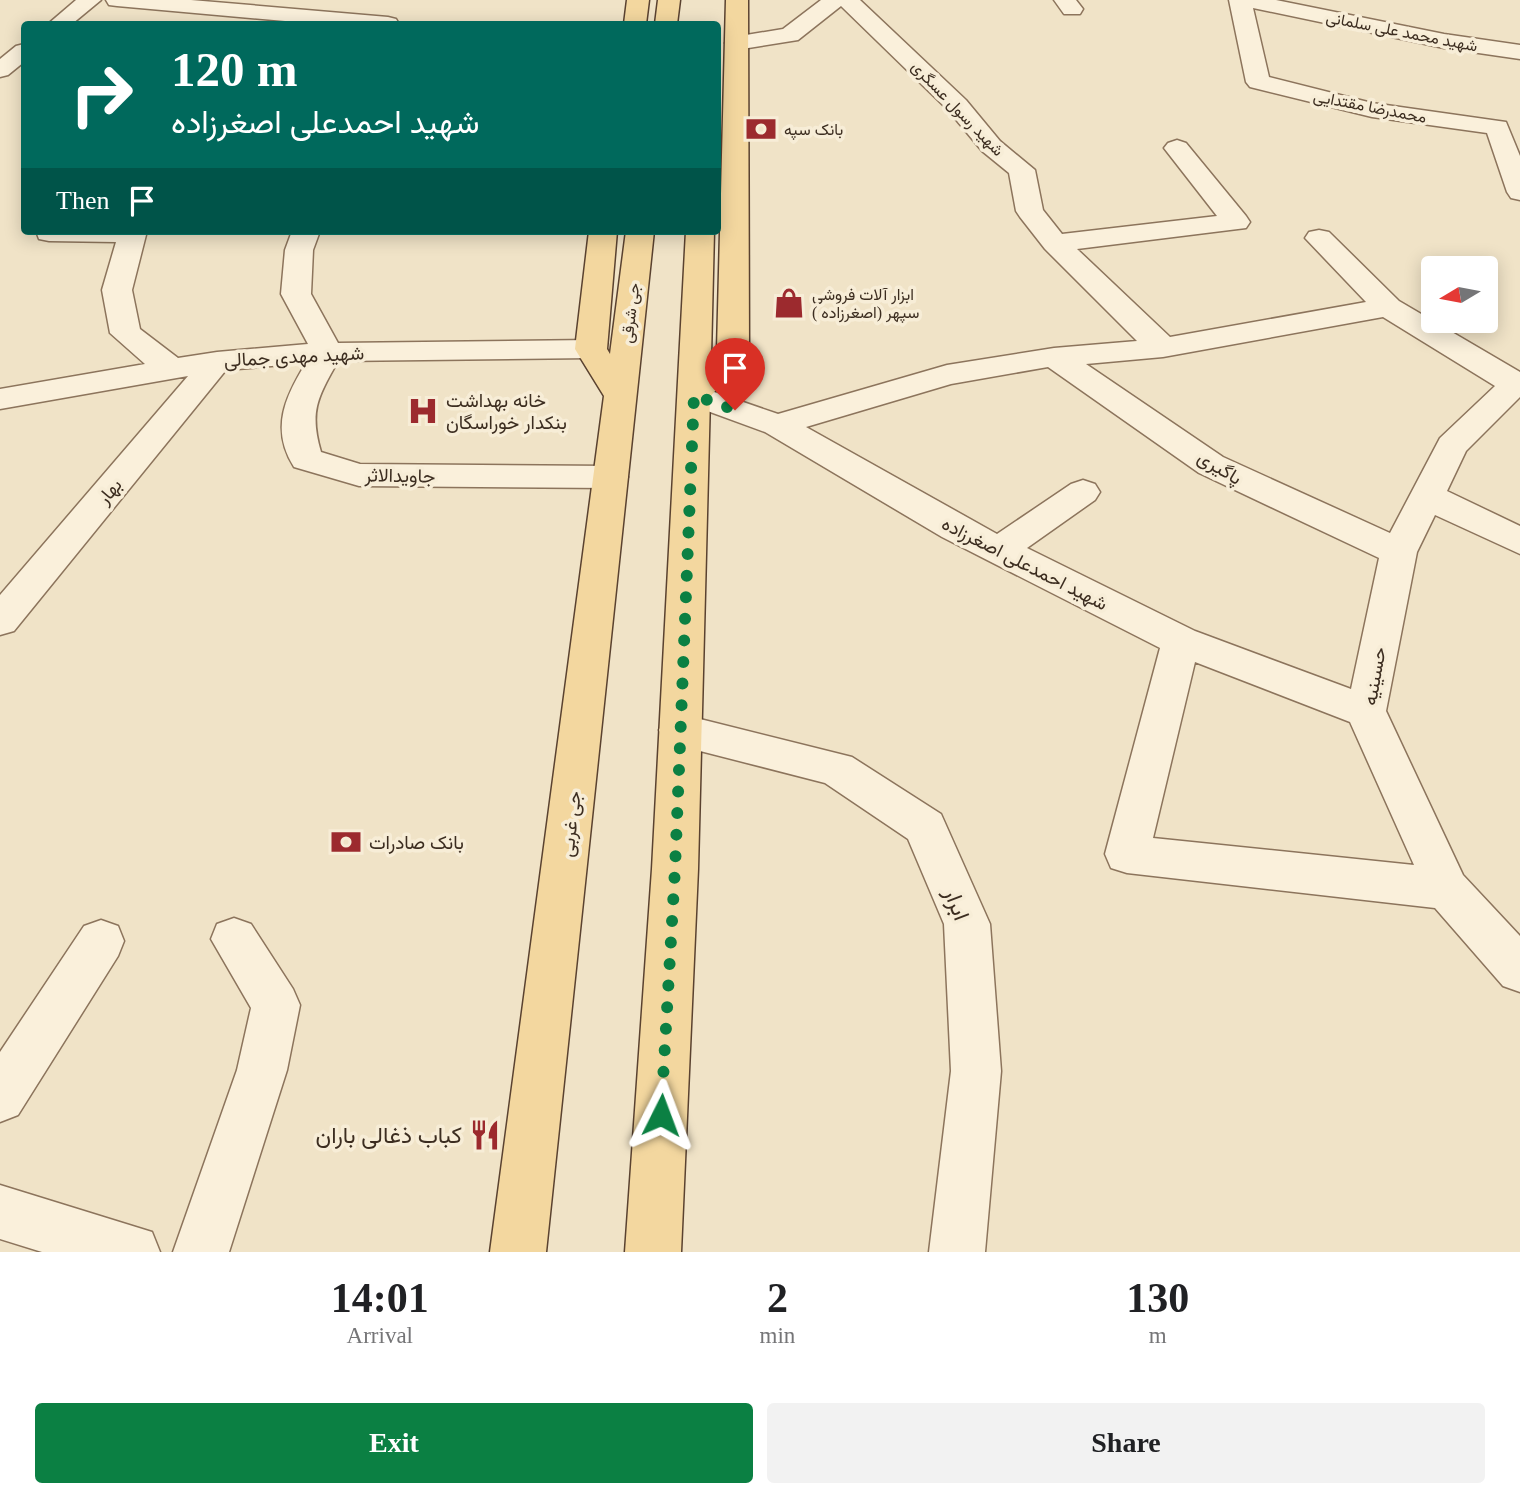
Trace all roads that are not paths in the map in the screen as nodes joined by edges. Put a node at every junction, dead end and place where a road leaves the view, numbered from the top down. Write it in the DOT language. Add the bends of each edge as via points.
graph roads {
  1 [pos="90,0"];
  2 [pos="117,0"];
  3 [pos="291,0"];
  4 [pos="638,0"];
  5 [pos="669,0"];
  6 [pos="737,0"];
  7 [pos="835,0"];
  8 [pos="848,0"];
  9 [pos="1242,0"];
  10 [pos="271,12"];
  11 [pos="63,21"];
  12 [pos="335,21"];
  13 [pos="635,21"];
  14 [pos="666,21"];
  15 [pos="736,43"];
  16 [pos="1520,52"];
  17 [pos="21,53"];
  18 [pos="0,70"];
  19 [pos="1509,129"];
  20 [pos="1177,148"];
  21 [pos="1520,192"];
  22 [pos="131,235"];
  23 [pos="305,235"];
  24 [pos="603,235"];
  25 [pos="640,235"];
  26 [pos="700,235"];
  27 [pos="1319,237"];
  28 [pos="1055,243"];
  29 [pos="1388,307"];
  30 [pos="1163,348"];
  31 [pos="591,349"];
  32 [pos="328,352"];
  33 [pos="1054,357"];
  34 [pos="217,361"];
  35 [pos="169,367"];
  36 [pos="1518,383"];
  37 [pos="620,395"];
  38 [pos="694,395"];
  39 [pos="3,400"];
  40 [pos="777,425"];
  41 [pos="611,477"];
  42 [pos="1083,492"];
  43 [pos="1427,496"];
  44 [pos="1520,541"];
  45 [pos="999,550"];
  46 [pos="1399,552"];
  47 [pos="0,621"];
  48 [pos="1181,641"];
  49 [pos="1366,711"];
  50 [pos="680,730"];
  51 [pos="1447,889"];
  52 [pos="234,939"];
  53 [pos="101,941"];
  54 [pos="1520,970"];
  55 [pos="0,1097"];
  56 [pos="0,1212"];
  57 [pos="132,1252"];
  58 [pos="201,1252"];
  59 [pos="518,1252"];
  60 [pos="653,1252"];
  61 [pos="957,1252"];
  1 -- 11 [label="street"];
  2 -- 10 [label="street"];
  3 -- 10 [label="street"];
  4 -- 13 [label="main road"];
  5 -- 14 [label="main road"];
  6 -- 15 [label="main road"];
  7 -- 15 [label="street" via="790,35"];
  8 -- 28 [label="street, شهید رسول عسگری" via="957,105 991,146 1021,170 1030,211"];
  9 -- 16 [label="street, شهید محمد علی سلمانی"];
  9 -- 19 [label="street, محمدرضا مقتدایی" via="1258,82 1372,110"];
  10 -- 12 [label="street"];
  15 -- 38 [label="main road" via="733,351"];
  17 -- 18 [label="street"];
  19 -- 21 [label="street, محمدرضا مقتدایی"];
  20 -- 28 [label="street" via="1236,222"];
  22 -- 35 [label="street" via="117,290 125,333"];
  23 -- 32 [label="street" via="296,294"];
  24 -- 31 [label="main road"];
  25 -- 37 [label="main road, جی شرقی"];
  26 -- 38 [label="main road"];
  27 -- 29 [label="street"];
  28 -- 30 [label="street, شهید رسول عسگری"];
  29 -- 30 [label="street"];
  29 -- 36 [label="street"];
  30 -- 33 [label="street"];
  31 -- 32 [label="street, شهید مهدی جمالی"];
  31 -- 37 [label="main road"];
  32 -- 34 [label="street, شهید مهدی جمالی"];
  32 -- 41 [label="street, جاویدالاثر" via="303,393 298,426 306,459 359,475"];
  33 -- 40 [label="street" via="947,374"];
  33 -- 46 [label="street, پاگیری" via="1211,465"];
  34 -- 35 [label="street, شهید مهدی جمالی"];
  34 -- 47 [label="street, بهار"];
  35 -- 39 [label="street, شهید مهدی جمالی"];
  36 -- 43 [label="street, حسینیه" via="1452,446"];
  37 -- 41 [label="main road, جی غربی"];
  38 -- 40 [label="street, شهید احمدعلی اصغرزاده"];
  38 -- 50 [label="main road"];
  40 -- 45 [label="street, شهید احمدعلی اصغرزاده"];
  41 -- 59 [label="main road, جی غربی"];
  42 -- 45 [label="street"];
  43 -- 44 [label="street"];
  43 -- 46 [label="street, حسینیه"];
  45 -- 48 [label="street, شهید احمدعلی اصغرزاده"];
  46 -- 49 [label="street, حسینیه"];
  48 -- 49 [label="street, شهید احمدعلی اصغرزاده"];
  48 -- 51 [label="street" via="1127,854"];
  49 -- 51 [label="street, حسینیه"];
  50 -- 60 [label="main road"];
  50 -- 61 [label="street, ابرار" via="836,769 925,827 967,924 976,1071"];
  51 -- 54 [label="street, حسینیه"];
  52 -- 58 [label="street" via="276,1005 262,1070"];
  53 -- 55 [label="street"];
  56 -- 57 [label="street"];
}
